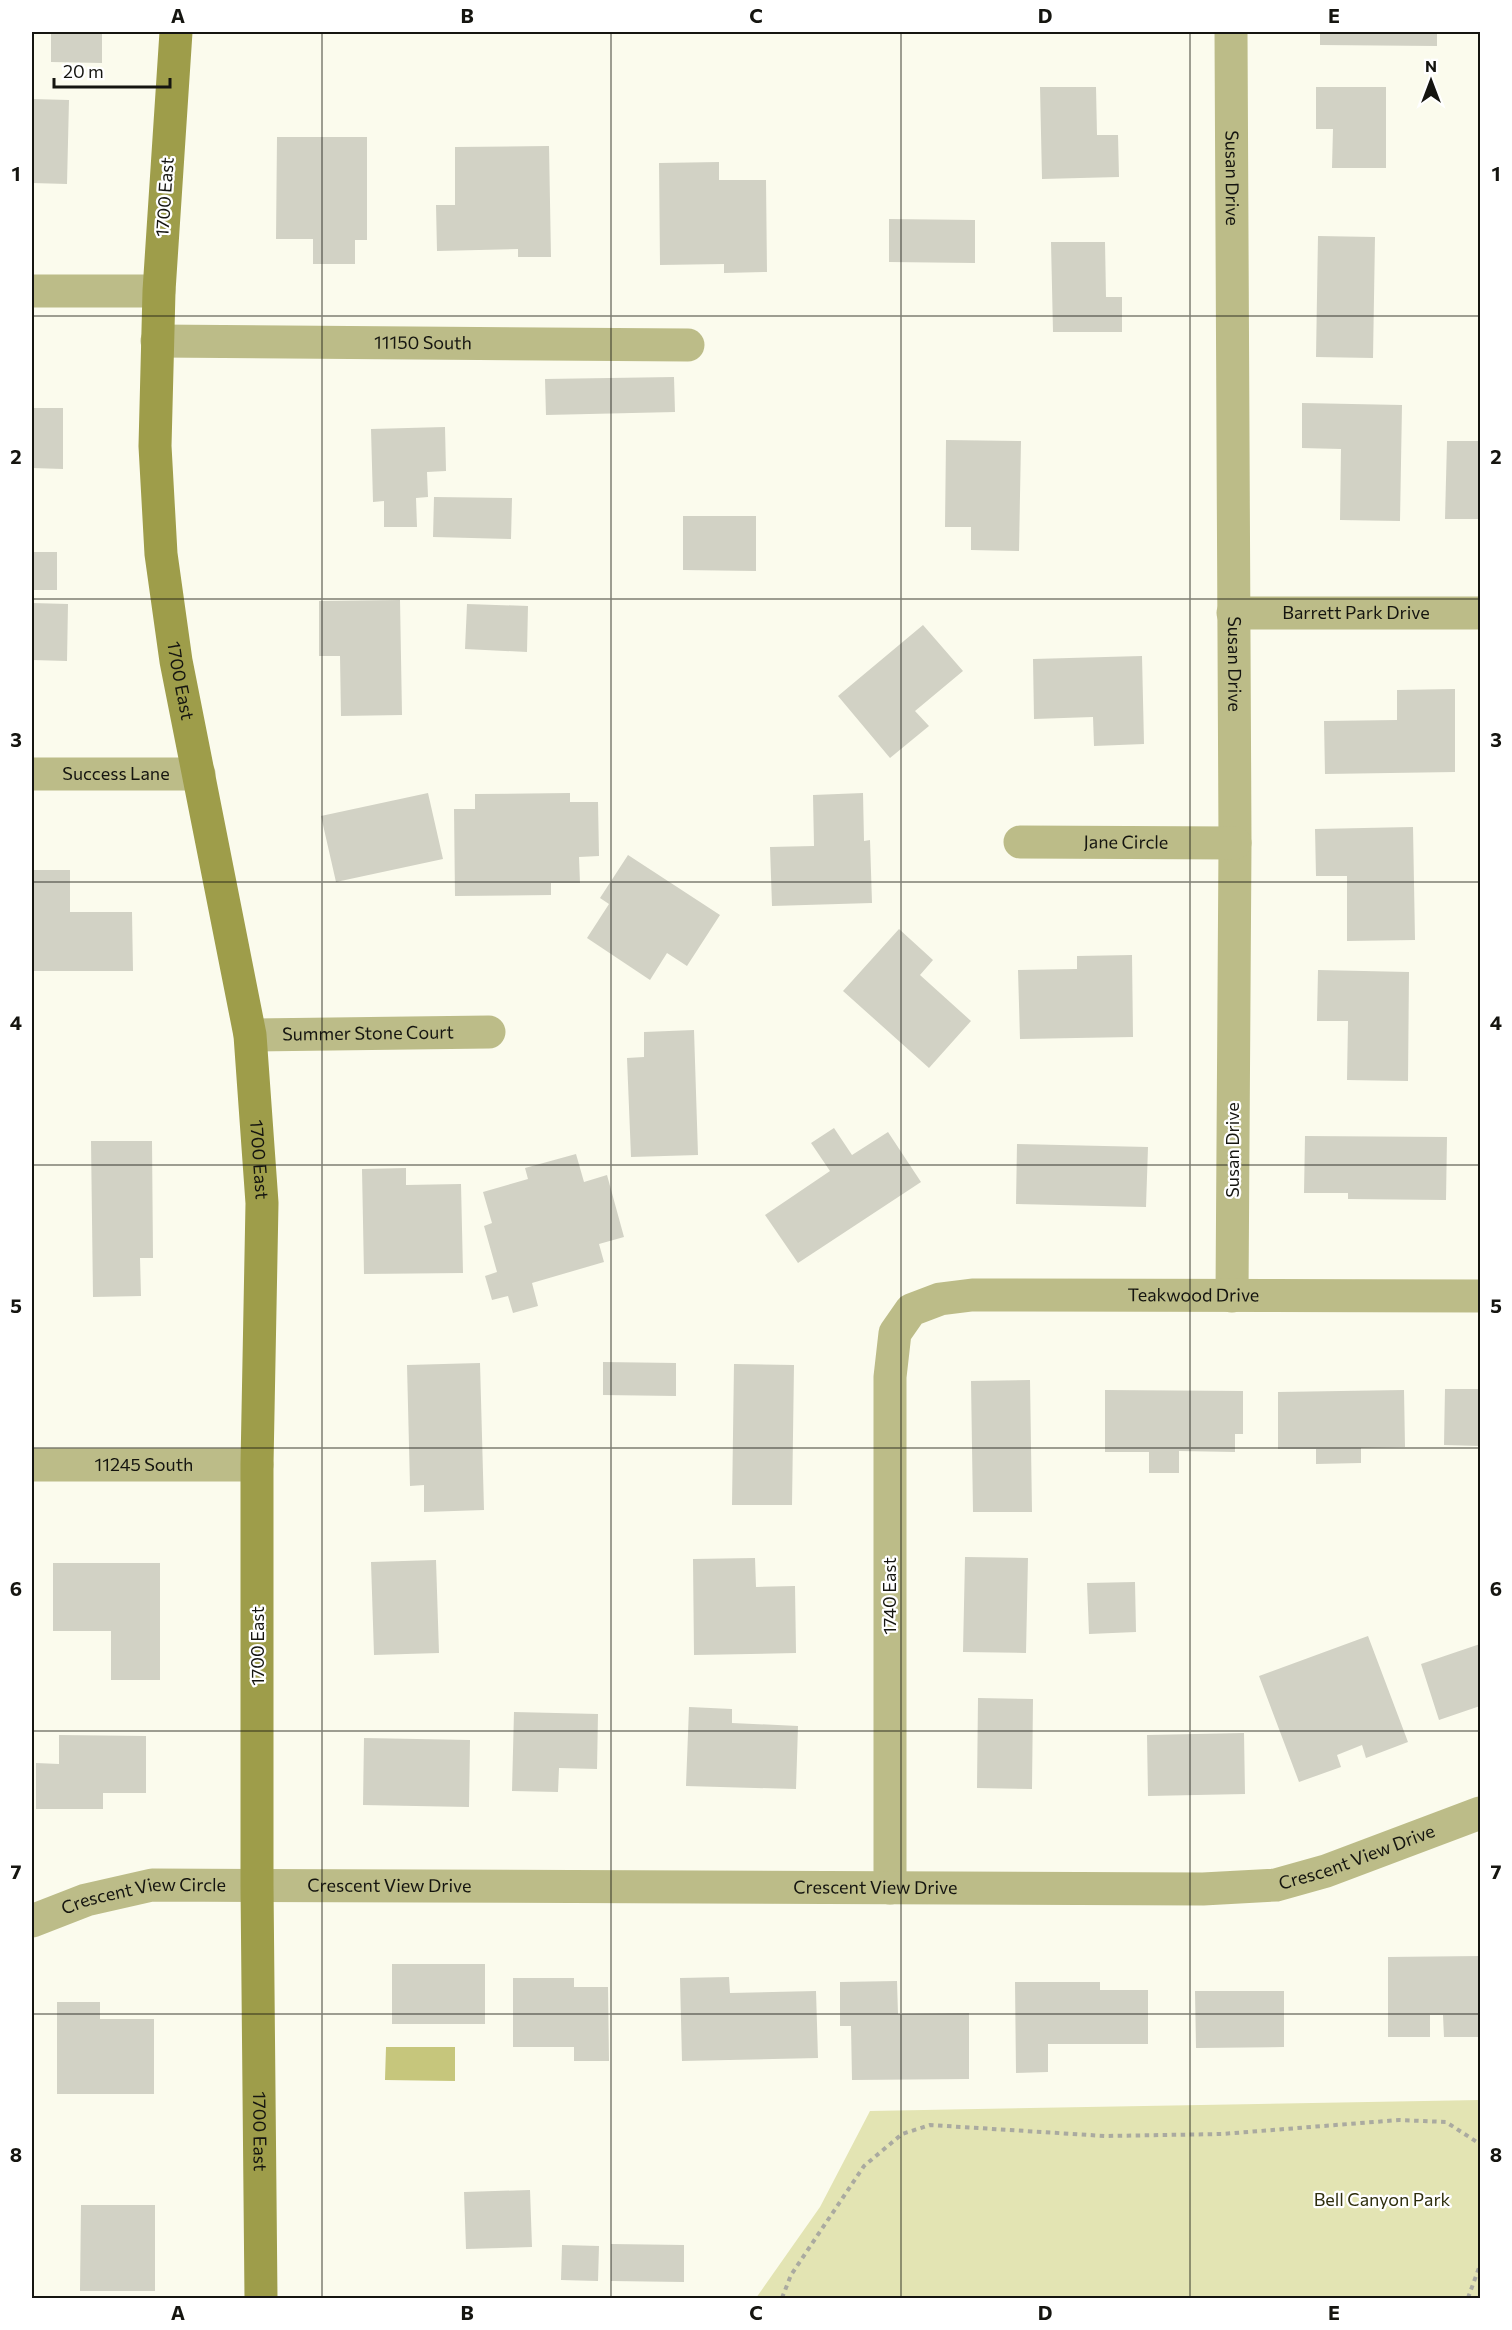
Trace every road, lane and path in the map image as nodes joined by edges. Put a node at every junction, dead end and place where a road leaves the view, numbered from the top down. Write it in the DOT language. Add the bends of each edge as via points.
graph roads {
  1 [pos="176,32"];
  2 [pos="1231,32"];
  3 [pos="32,291"];
  4 [pos="159,291"];
  5 [pos="157,341"];
  6 [pos="688,345"];
  7 [pos="1233,613"];
  8 [pos="1480,613"];
  9 [pos="32,774"];
  10 [pos="200,774"];
  11 [pos="1020,842"];
  12 [pos="1234,843"];
  13 [pos="489,1032"];
  14 [pos="250,1035"];
  15 [pos="1232,1296"];
  16 [pos="1480,1296"];
  17 [pos="911,1310"];
  18 [pos="32,1465"];
  19 [pos="257,1465"];
  20 [pos="1480,1813"];
  21 [pos="257,1885"];
  22 [pos="890,1888"];
  23 [pos="32,1920"];
  24 [pos="1480,2144"];
  25 [pos="1480,2265"];
  26 [pos="261,2298"];
  27 [pos="782,2298"];
  28 [pos="1468,2298"];
  1 -- 4 [label="main road, 1700 East"];
  2 -- 7 [label="street, Susan Drive"];
  3 -- 4 [label="street"];
  4 -- 5 [label="main road, 1700 East"];
  5 -- 6 [label="street, 11150 South"];
  5 -- 10 [label="main road, 1700 East" via="155,446 160,554 176,661"];
  7 -- 8 [label="street, Barrett Park Drive"];
  7 -- 12 [label="street, Susan Drive"];
  9 -- 10 [label="street, Success Lane"];
  10 -- 14 [label="main road, 1700 East"];
  11 -- 12 [label="street, Jane Circle"];
  12 -- 15 [label="street, Susan Drive"];
  13 -- 14 [label="street, Summer Stone Court"];
  14 -- 19 [label="main road, 1700 East" via="262,1203"];
  15 -- 16 [label="street, Teakwood Drive"];
  15 -- 17 [label="street, Teakwood Drive" via="972,1295 940,1299"];
  17 -- 22 [label="street, 1740 East" via="895,1333 890,1377"];
  18 -- 19 [label="street, 11245 South"];
  19 -- 21 [label="main road, 1700 East"];
  20 -- 22 [label="street, Crescent View Drive" via="1326,1871 1276,1885 1203,1889"];
  21 -- 22 [label="street, Crescent View Drive"];
  21 -- 23 [label="street, Crescent View Circle" via="152,1885 86,1900"];
  21 -- 26 [label="main road, 1700 East"];
  24 -- 27 [label="path" via="1446,2121 1399,2120 1222,2134 1105,2136 930,2125 902,2134 864,2166 791,2275"];
  25 -- 28 [label="path"];
}
